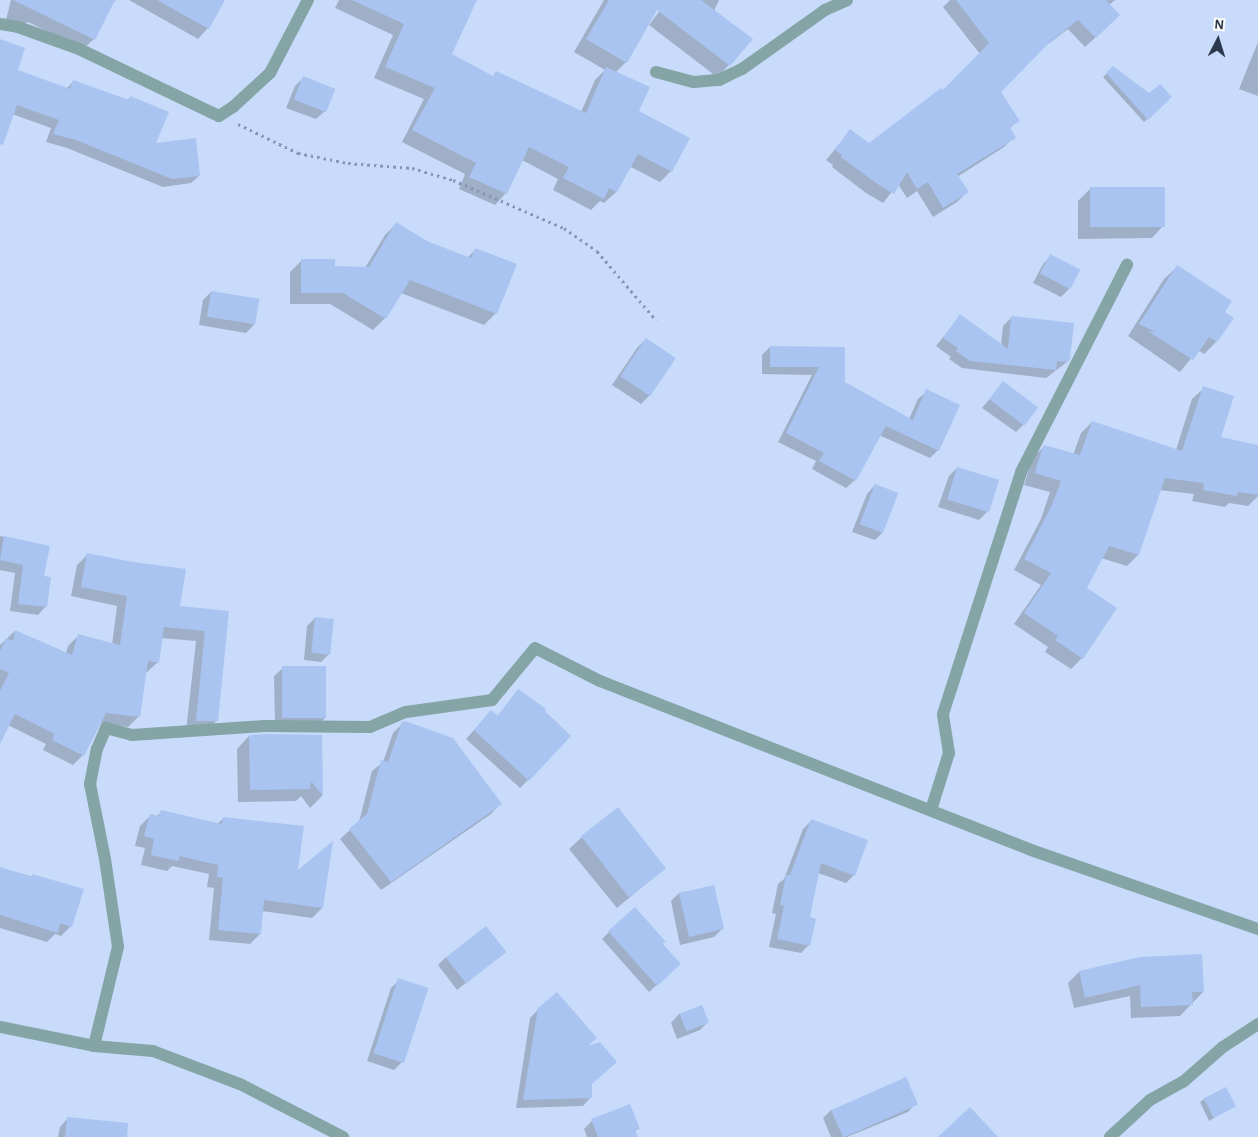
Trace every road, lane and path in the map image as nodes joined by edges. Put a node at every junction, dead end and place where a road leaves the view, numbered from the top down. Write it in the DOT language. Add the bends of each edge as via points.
graph roads {
  1 [pos="308,0"];
  2 [pos="847,0"];
  3 [pos="0,24"];
  4 [pos="656,72"];
  5 [pos="219,116"];
  6 [pos="1128,265"];
  7 [pos="656,320"];
  8 [pos="931,810"];
  9 [pos="1258,929"];
  10 [pos="1258,1024"];
  11 [pos="0,1027"];
  12 [pos="94,1046"];
  13 [pos="342,1137"];
  14 [pos="1110,1137"];
  1 -- 5 [label="street" via="270,73"];
  2 -- 4 [label="street" via="825,10 742,69 719,80 694,82"];
  3 -- 5 [label="street" via="18,27 79,49"];
  5 -- 7 [label="path" via="298,153 348,163 412,168 453,180 564,228 597,251"];
  6 -- 8 [label="street" via="1021,472 943,714 949,753"];
  8 -- 9 [label="street" via="1031,850"];
  8 -- 12 [label="street" via="600,681 535,648 492,700 406,712 370,727 266,726 132,735 106,728 97,748 90,784 118,947"];
  10 -- 14 [label="street" via="1223,1047 1183,1082 1150,1100"];
  11 -- 12 [label="street"];
  12 -- 13 [label="street" via="153,1051 240,1084"];
}
